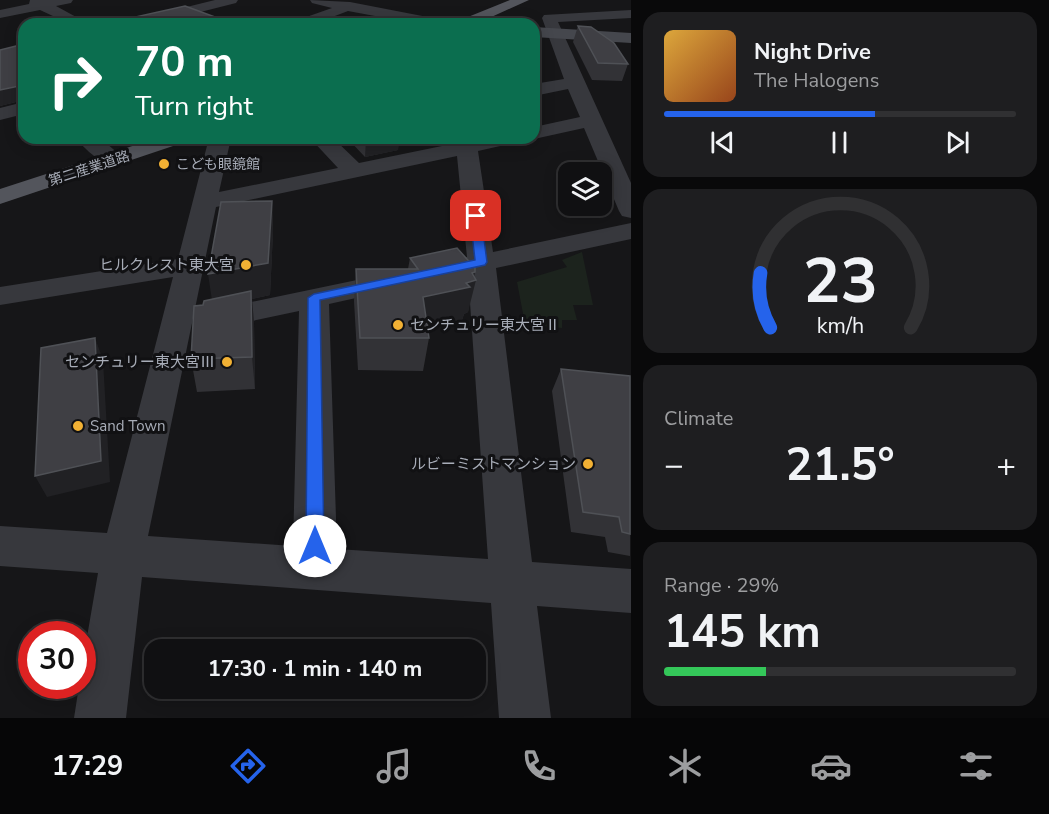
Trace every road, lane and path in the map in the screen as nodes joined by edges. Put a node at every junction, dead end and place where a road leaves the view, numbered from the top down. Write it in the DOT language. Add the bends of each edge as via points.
graph roads {
  1 [pos="66,0"];
  2 [pos="231,0"];
  3 [pos="318,0"];
  4 [pos="369,0"];
  5 [pos="522,0"];
  6 [pos="536,0"];
  7 [pos="37,3"];
  8 [pos="347,8"];
  9 [pos="0,14"];
  10 [pos="630,14"];
  11 [pos="395,16"];
  12 [pos="319,17"];
  13 [pos="69,18"];
  14 [pos="171,18"];
  15 [pos="322,18"];
  16 [pos="386,18"];
  17 [pos="407,18"];
  18 [pos="478,18"];
  19 [pos="496,18"];
  20 [pos="540,34"];
  21 [pos="555,35"];
  22 [pos="630,38"];
  23 [pos="574,82"];
  24 [pos="540,89"];
  25 [pos="18,110"];
  26 [pos="0,114"];
  27 [pos="591,121"];
  28 [pos="540,132"];
  29 [pos="121,144"];
  30 [pos="140,144"];
  31 [pos="219,144"];
  32 [pos="327,144"];
  33 [pos="482,144"];
  34 [pos="467,147"];
  35 [pos="102,150"];
  36 [pos="354,171"];
  37 [pos="0,184"];
  38 [pos="0,197"];
  39 [pos="207,202"];
  40 [pos="630,211"];
  41 [pos="630,231"];
  42 [pos="481,262"];
  43 [pos="189,266"];
  44 [pos="0,296"];
  45 [pos="314,298"];
  46 [pos="177,327"];
  47 [pos="0,546"];
  48 [pos="123,554"];
  49 [pos="315,568"];
  50 [pos="513,582"];
  51 [pos="630,591"];
  52 [pos="100,718"];
  53 [pos="525,718"];
  1 -- 7 [label="street"];
  2 -- 14 [label="street"];
  3 -- 8 [label="street"];
  4 -- 8 [label="street"];
  5 -- 18 [label="main road"];
  6 -- 19 [label="main road"];
  7 -- 9 [label="street"];
  7 -- 13 [label="street"];
  8 -- 11 [label="street"];
  8 -- 12 [label="street"];
  10 -- 21 [label="street" via="549,18"];
  11 -- 16 [label="street"];
  11 -- 17 [label="street"];
  12 -- 15 [label="street"];
  20 -- 21 [label="street"];
  21 -- 22 [label="street"];
  21 -- 23 [label="street"];
  23 -- 24 [label="street"];
  23 -- 27 [label="street"];
  25 -- 26 [label="street"];
  27 -- 28 [label="street"];
  27 -- 40 [label="street"];
  29 -- 35 [label="main road, 第二産業道路"];
  30 -- 35 [label="main road, 第二産業道路"];
  31 -- 39 [label="street"];
  32 -- 36 [label="street"];
  33 -- 34 [label="street"];
  34 -- 36 [label="street"];
  34 -- 42 [label="street"];
  35 -- 37 [label="main road, 第二産業道路"];
  35 -- 38 [label="main road, 第二産業道路"];
  36 -- 39 [label="street"];
  39 -- 43 [label="street"];
  41 -- 42 [label="street"];
  42 -- 45 [label="street"];
  42 -- 50 [label="street"];
  43 -- 44 [label="street"];
  43 -- 46 [label="street"];
  45 -- 46 [label="street"];
  45 -- 49 [label="street"];
  46 -- 48 [label="street"];
  47 -- 48 [label="street"];
  48 -- 49 [label="street"];
  48 -- 52 [label="street"];
  49 -- 50 [label="street"];
  50 -- 51 [label="street"];
  50 -- 53 [label="street"];
}
